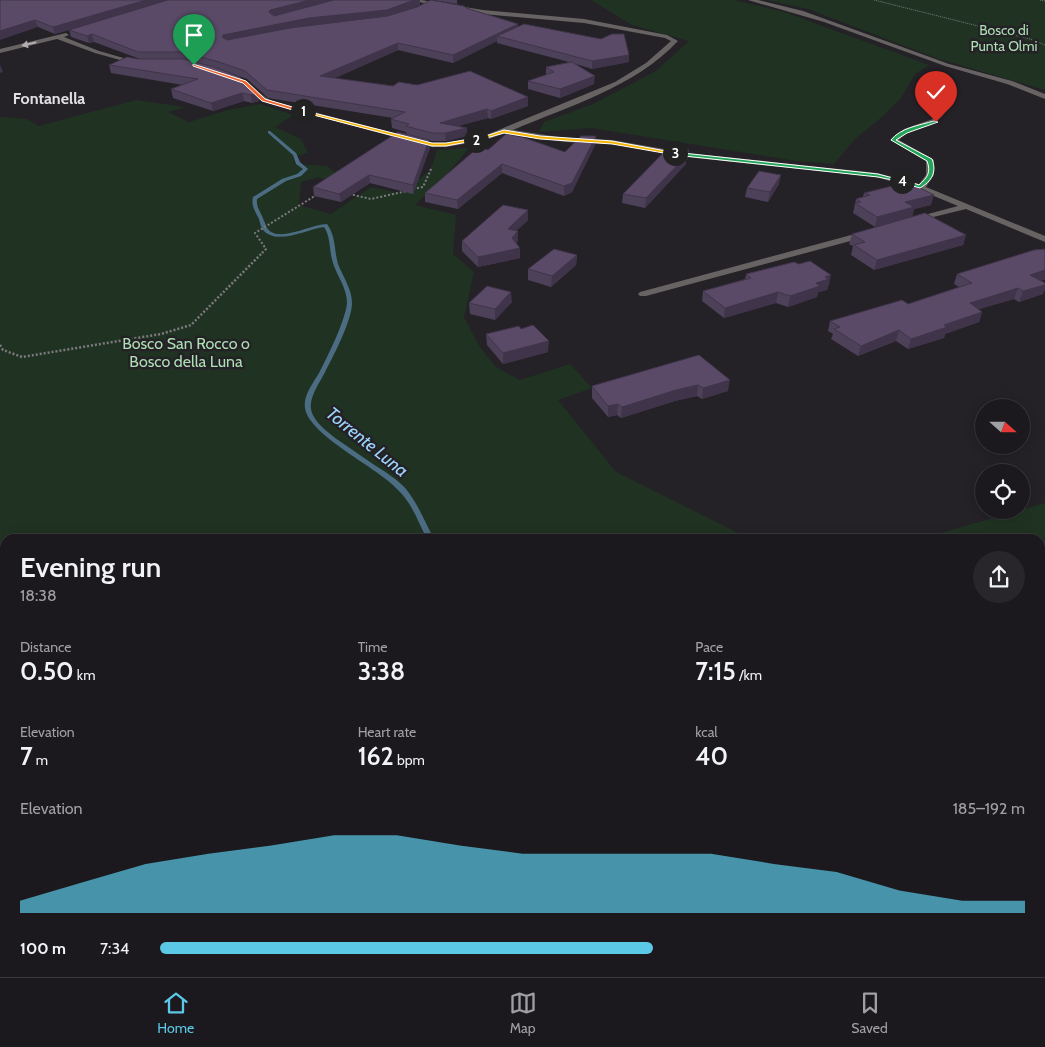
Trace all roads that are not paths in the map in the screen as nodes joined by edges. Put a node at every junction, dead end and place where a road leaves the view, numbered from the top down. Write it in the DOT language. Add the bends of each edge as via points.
graph roads {
  1 [pos="411,0"];
  2 [pos="752,0"];
  3 [pos="74,32"];
  4 [pos="58,37"];
  5 [pos="0,51"];
  6 [pos="146,64"];
  7 [pos="233,77"];
  8 [pos="1045,97"];
  9 [pos="948,103"];
  10 [pos="504,132"];
  11 [pos="920,187"];
  12 [pos="967,206"];
  13 [pos="910,222"];
  14 [pos="872,232"];
  15 [pos="1045,240"];
  16 [pos="643,294"];
  1 -- 10 [label="street" via="426,6 584,21 675,41 648,64 617,83"];
  2 -- 8 [label="street" via="794,9"];
  3 -- 4 [label="street"];
  4 -- 5 [label="street, one-way"];
  4 -- 6 [label="street" via="117,58"];
  7 -- 10 [label="street" via="244,82 263,100 432,145 486,138"];
  9 -- 11 [label="street" via="936,122 897,135 894,140 930,160 930,178"];
  10 -- 11 [label="street" via="878,175"];
  11 -- 12 [label="street"];
  12 -- 13 [label="street"];
  12 -- 15 [label="street"];
  14 -- 16 [label="street"];
}
